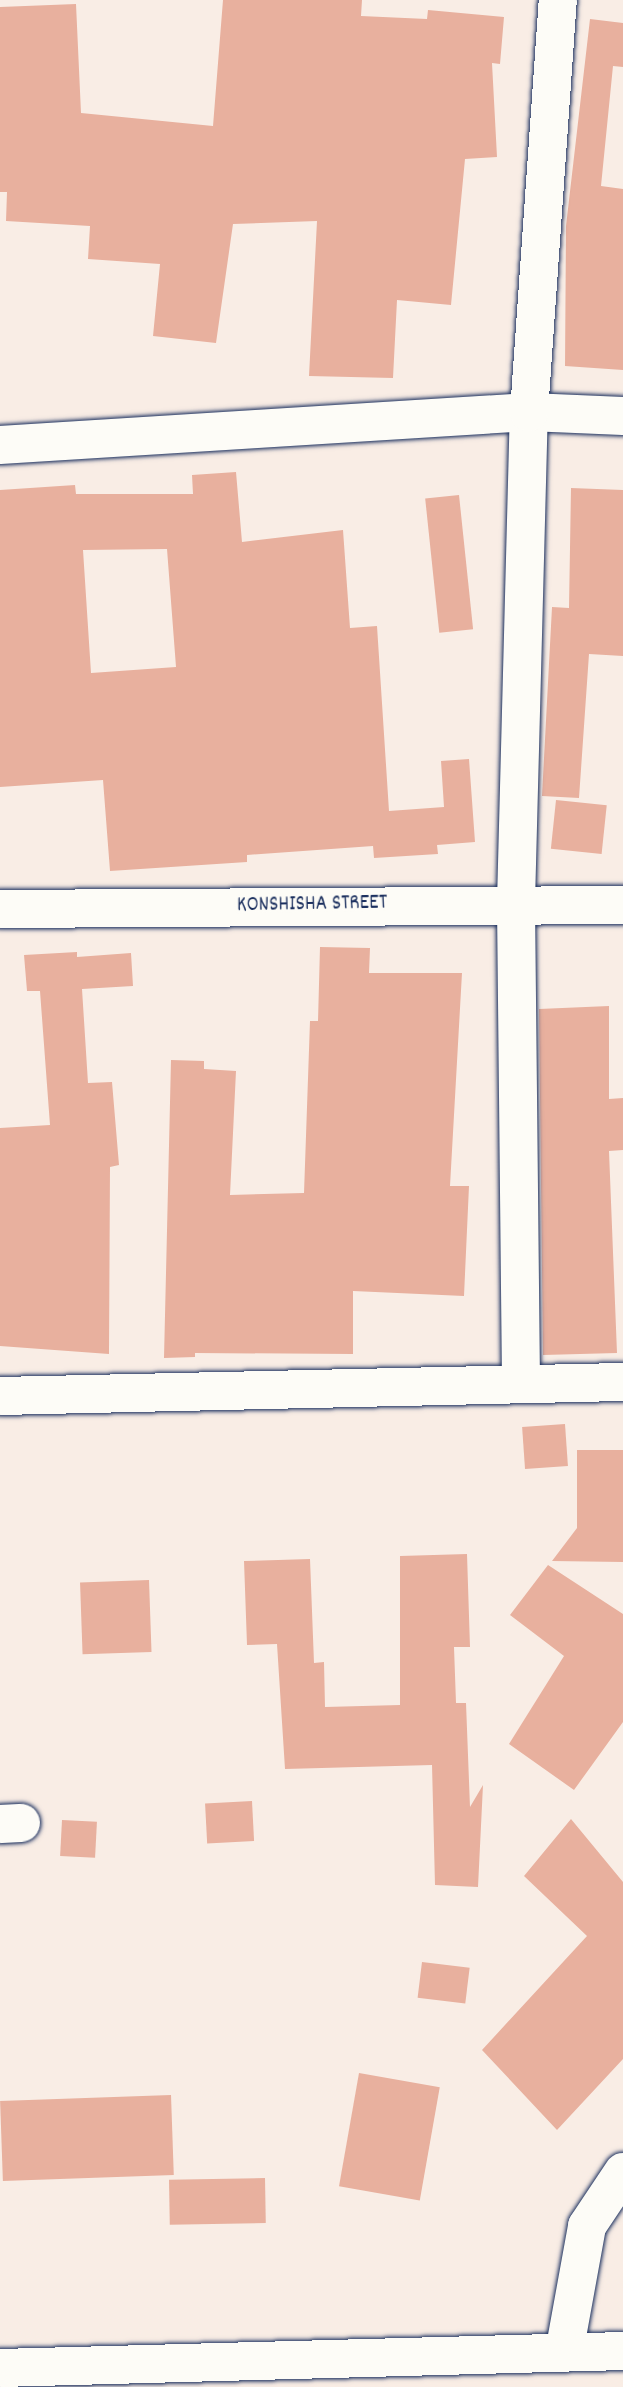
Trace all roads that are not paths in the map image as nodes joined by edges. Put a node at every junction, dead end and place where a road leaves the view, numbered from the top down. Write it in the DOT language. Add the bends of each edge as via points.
graph roads {
  1 [pos="558,0"];
  2 [pos="529,412"];
  3 [pos="623,416"];
  4 [pos="0,445"];
  5 [pos="516,902"];
  6 [pos="623,905"];
  7 [pos="0,909"];
  8 [pos="521,1382"];
  9 [pos="623,1382"];
  10 [pos="0,1395"];
  11 [pos="623,2172"];
  12 [pos="623,2351"];
  13 [pos="564,2353"];
  14 [pos="0,2368"];
  1 -- 2 [label="street"];
  2 -- 3 [label="street"];
  2 -- 4 [label="street"];
  2 -- 5 [label="street"];
  5 -- 6 [label="street, KONSHISHA STREET"];
  5 -- 7 [label="street, KONSHISHA STREET"];
  5 -- 8 [label="street"];
  8 -- 9 [label="street"];
  8 -- 10 [label="street"];
  11 -- 13 [label="street" via="587,2226"];
  12 -- 13 [label="street"];
  13 -- 14 [label="street"];
}
